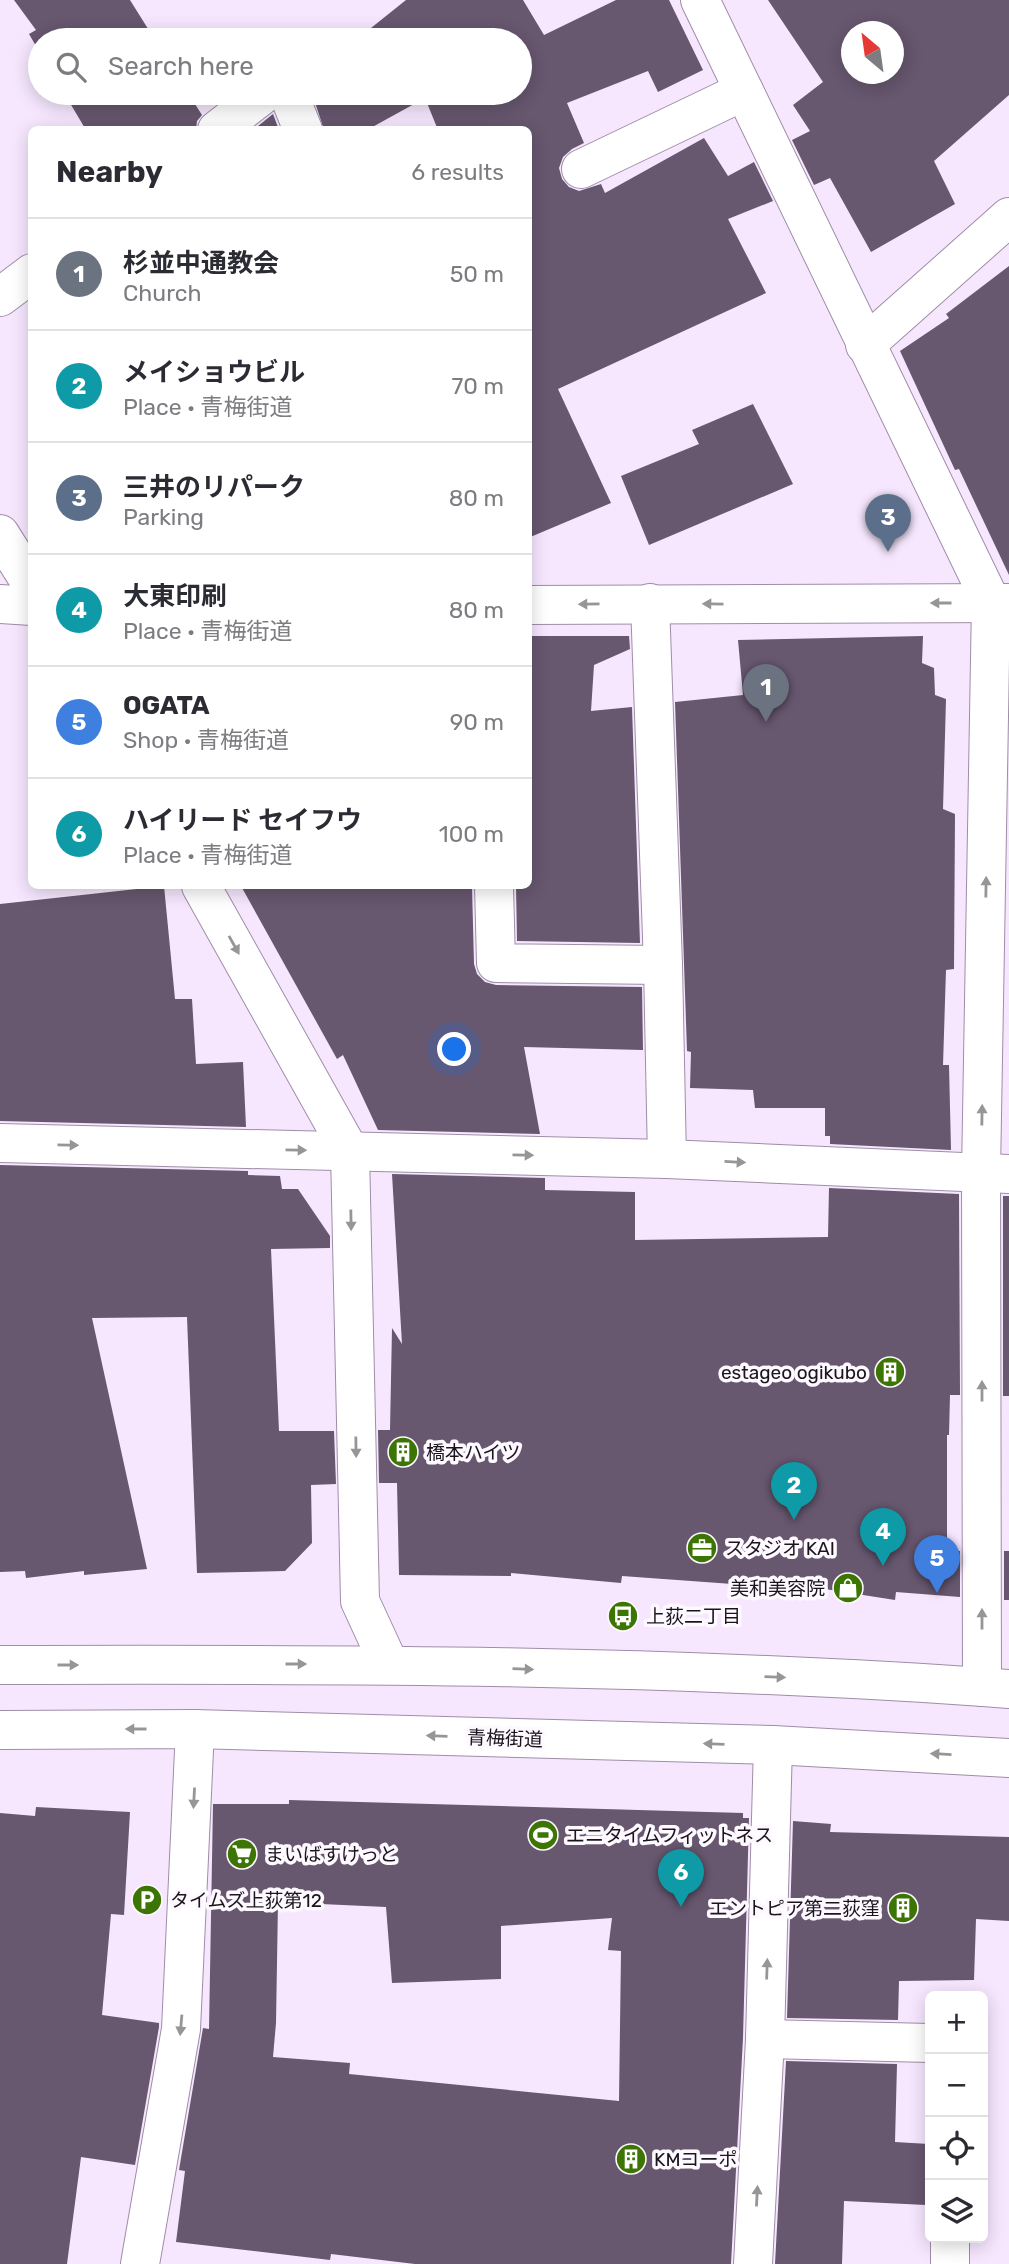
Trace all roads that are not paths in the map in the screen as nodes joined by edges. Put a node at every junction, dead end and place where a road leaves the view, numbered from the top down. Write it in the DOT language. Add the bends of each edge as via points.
graph roads {
  1 [pos="700,0"];
  2 [pos="744,91"];
  3 [pos="249,105"];
  4 [pos="293,105"];
  5 [pos="222,126"];
  6 [pos="301,126"];
  7 [pos="581,169"];
  8 [pos="1009,216"];
  9 [pos="28,276"];
  10 [pos="0,297"];
  11 [pos="865,345"];
  12 [pos="0,534"];
  13 [pos="28,579"];
  14 [pos="650,603"];
  15 [pos="1000,603"];
  16 [pos="0,604"];
  17 [pos="532,605"];
  18 [pos="28,607"];
  19 [pos="203,889"];
  20 [pos="494,889"];
  21 [pos="663,965"];
  22 [pos="0,1143"];
  23 [pos="350,1152"];
  24 [pos="667,1159"];
  25 [pos="995,1173"];
  26 [pos="389,1664"];
  27 [pos="0,1665"];
  28 [pos="995,1688"];
  29 [pos="195,1729"];
  30 [pos="0,1730"];
  31 [pos="773,1745"];
  32 [pos="1009,1758"];
  33 [pos="765,2039"];
  34 [pos="925,2043"];
  35 [pos="950,2243"];
  36 [pos="139,2264"];
  37 [pos="753,2264"];
  38 [pos="950,2264"];
  1 -- 2 [label="street"];
  2 -- 7 [label="street"];
  2 -- 11 [label="street"];
  3 -- 5 [label="street"];
  4 -- 6 [label="street"];
  8 -- 11 [label="street"];
  9 -- 10 [label="street"];
  11 -- 15 [label="street"];
  12 -- 13 [label="street"];
  15 -- 14 [label="street, one-way"];
  14 -- 17 [label="street, one-way"];
  14 -- 21 [label="street"];
  25 -- 15 [label="street, one-way"];
  16 -- 18 [label="street"];
  19 -- 23 [label="street, one-way"];
  20 -- 21 [label="street" via="496,963"];
  21 -- 24 [label="street"];
  22 -- 23 [label="street, one-way"];
  23 -- 24 [label="street, one-way"];
  23 -- 26 [label="street, one-way" via="360,1601"];
  24 -- 25 [label="street, one-way"];
  28 -- 25 [label="street, one-way"];
  27 -- 26 [label="street, one-way"];
  26 -- 28 [label="street, one-way"];
  29 -- 30 [label="street, 青梅街道, one-way"];
  31 -- 29 [label="street, 青梅街道, one-way"];
  29 -- 36 [label="street, one-way" via="181,2029"];
  32 -- 31 [label="street, 青梅街道, one-way"];
  33 -- 31 [label="street, one-way"];
  33 -- 34 [label="street"];
  37 -- 33 [label="street, one-way"];
  35 -- 38 [label="street"];
}
